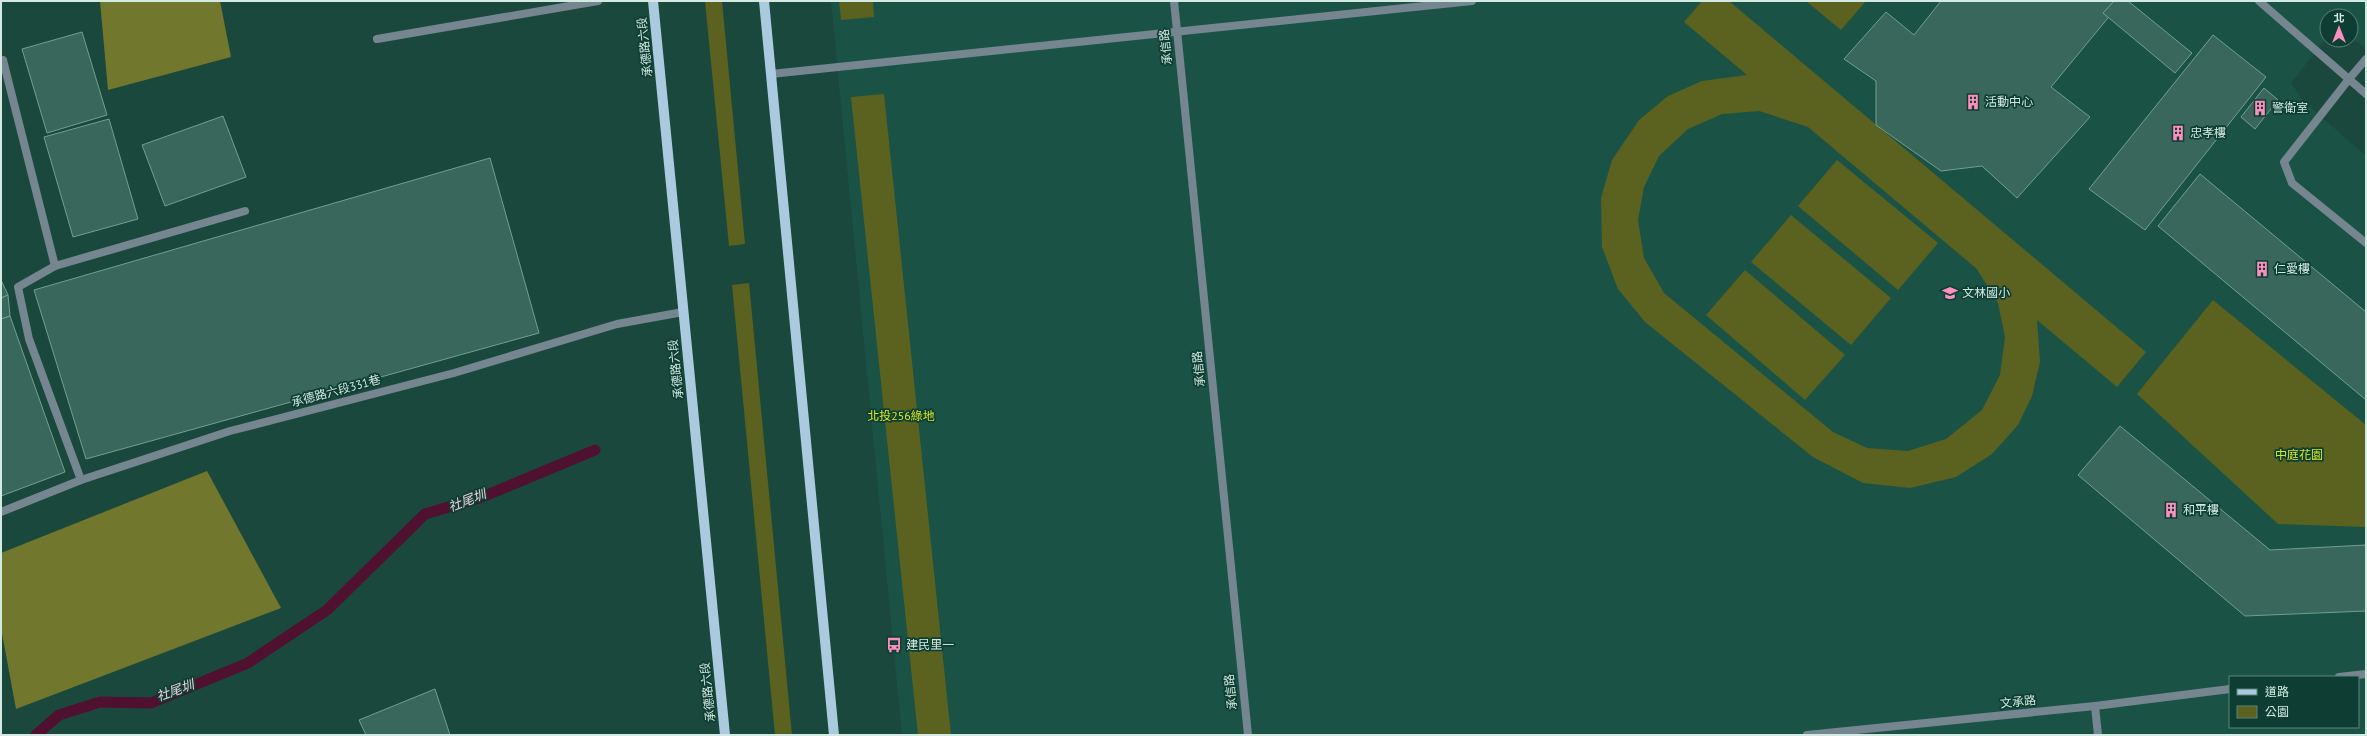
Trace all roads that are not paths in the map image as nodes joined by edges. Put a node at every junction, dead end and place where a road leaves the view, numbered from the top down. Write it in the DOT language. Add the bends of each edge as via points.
graph roads {
  1 [pos="598,1"];
  2 [pos="653,1"];
  3 [pos="764,1"];
  4 [pos="1174,1"];
  5 [pos="1472,1"];
  6 [pos="2259,1"];
  7 [pos="1177,32"];
  8 [pos="377,39"];
  9 [pos="2366,59"];
  10 [pos="3,60"];
  11 [pos="771,74"];
  12 [pos="2349,79"];
  13 [pos="2366,94"];
  14 [pos="246,210"];
  15 [pos="2366,243"];
  16 [pos="56,266"];
  17 [pos="683,312"];
  18 [pos="81,480"];
  19 [pos="1,512"];
  20 [pos="2366,674"];
  21 [pos="2348,676"];
  22 [pos="2229,689"];
  23 [pos="2095,706"];
  24 [pos="725,735"];
  25 [pos="834,735"];
  26 [pos="1248,735"];
  27 [pos="1807,735"];
  28 [pos="2098,735"];
  1 -- 8 [label="street"];
  2 -- 17 [label="main road, 承德路六段"];
  3 -- 11 [label="main road"];
  4 -- 7 [label="street, 承信路"];
  5 -- 7 [label="street"];
  6 -- 12 [label="street"];
  7 -- 11 [label="street"];
  7 -- 26 [label="street, 承信路"];
  9 -- 12 [label="street"];
  10 -- 16 [label="street"];
  11 -- 25 [label="main road"];
  12 -- 13 [label="street"];
  12 -- 15 [label="street" via="2284,162 2292,183"];
  14 -- 16 [label="street"];
  16 -- 18 [label="street" via="18,287 28,339"];
  17 -- 18 [label="street, 承德路六段331巷" via="617,324 454,373 230,431"];
  17 -- 24 [label="main road, 承德路六段"];
  18 -- 19 [label="street, 承德路六段331巷"];
  20 -- 21 [label="street"];
  22 -- 23 [label="street, 文承路"];
  23 -- 27 [label="street, 文承路"];
  23 -- 28 [label="street"];
}
